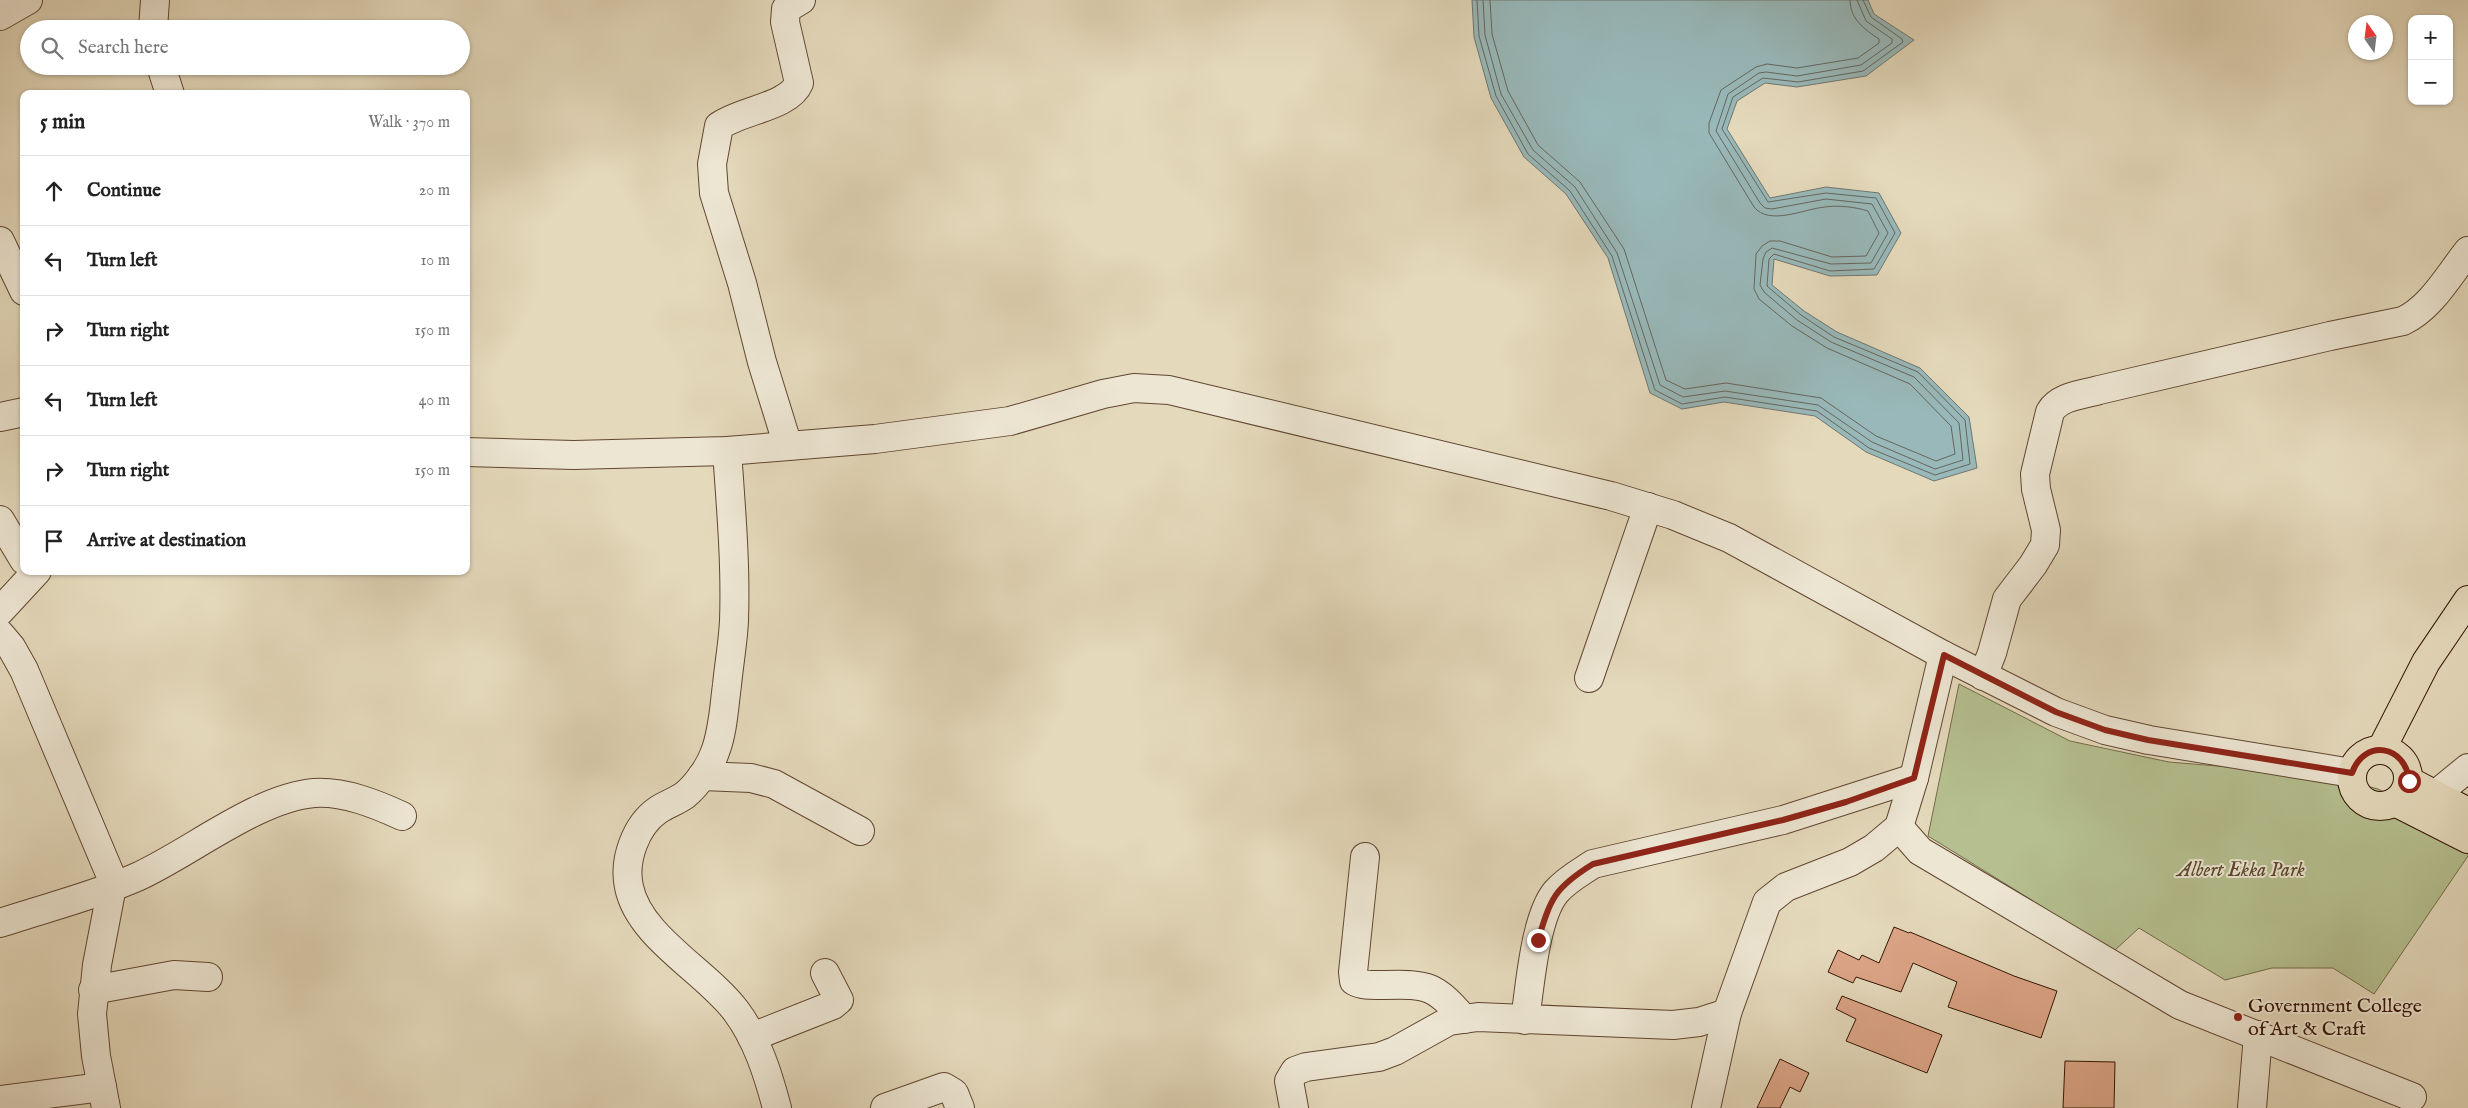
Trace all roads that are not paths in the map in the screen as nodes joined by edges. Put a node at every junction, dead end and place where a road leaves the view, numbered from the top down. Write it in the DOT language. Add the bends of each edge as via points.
graph roads {
  1 [pos="28,0"];
  2 [pos="155,0"];
  3 [pos="801,0"];
  4 [pos="0,16"];
  5 [pos="154,20"];
  6 [pos="164,75"];
  7 [pos="169,90"];
  8 [pos="0,241"];
  9 [pos="2468,251"];
  10 [pos="20,283"];
  11 [pos="20,413"];
  12 [pos="0,417"];
  13 [pos="788,446"];
  14 [pos="728,451"];
  15 [pos="470,452"];
  16 [pos="1648,507"];
  17 [pos="0,520"];
  18 [pos="20,552"];
  19 [pos="27,575"];
  20 [pos="2468,600"];
  21 [pos="0,611"];
  22 [pos="0,634"];
  23 [pos="1944,655"];
  24 [pos="1983,676"];
  25 [pos="1589,678"];
  26 [pos="2381,750"];
  27 [pos="2468,768"];
  28 [pos="2352,773"];
  29 [pos="702,776"];
  30 [pos="1914,778"];
  31 [pos="2402,791"];
  32 [pos="2435,795"];
  33 [pos="2468,812"];
  34 [pos="402,816"];
  35 [pos="1899,827"];
  36 [pos="860,831"];
  37 [pos="2468,840"];
  38 [pos="1365,857"];
  39 [pos="112,885"];
  40 [pos="0,922"];
  41 [pos="825,973"];
  42 [pos="208,977"];
  43 [pos="93,990"];
  44 [pos="1727,1013"];
  45 [pos="1464,1019"];
  46 [pos="1525,1020"];
  47 [pos="2258,1035"];
  48 [pos="752,1036"];
  49 [pos="2412,1097"];
  50 [pos="104,1098"];
  51 [pos="0,1100"];
  52 [pos="777,1108"];
  53 [pos="884,1108"];
  54 [pos="960,1108"];
  55 [pos="1294,1108"];
  56 [pos="1706,1108"];
  57 [pos="2252,1108"];
  1 -- 4 [label="street"];
  2 -- 5 [label="street"];
  3 -- 13 [label="street" via="786,9 785,22 799,82 795,92 719,126 712,164 714,193"];
  6 -- 7 [label="street"];
  8 -- 10 [label="street"];
  9 -- 24 [label="street" via="2428,302 2414,316 2403,321 2099,390 2054,404 2036,474 2036,489 2046,530 2045,545 2007,600"];
  11 -- 12 [label="street"];
  13 -- 14 [label="street"];
  13 -- 16 [label="street" via="875,439 1010,421 1103,394 1134,388 1169,390 1493,466"];
  14 -- 15 [label="street" via="574,456"];
  14 -- 29 [label="street" via="734,622 723,718 715,752"];
  16 -- 23 [label="street" via="1729,538"];
  16 -- 25 [label="street"];
  17 -- 18 [label="street"];
  19 -- 21 [label="street"];
  20 -- 26 [label="main road" via="2426,662"];
  22 -- 39 [label="street" via="24,670 107,864"];
  23 -- 24 [label="street"];
  23 -- 30 [label="street"];
  24 -- 28 [label="street" via="2056,712 2105,730"];
  26 -- 28 [label="main road" via="2366,754"];
  26 -- 31 [label="main road" via="2390,752 2404,763"];
  27 -- 32 [label="street"];
  28 -- 31 [label="main road" via="2355,791 2368,804 2386,806"];
  29 -- 36 [label="street" via="752,778 774,784"];
  29 -- 48 [label="street" via="684,795 658,810 642,825 627,867 629,887 638,910 654,931 736,1011"];
  30 -- 35 [label="street"];
  30 -- 46 [label="street" via="1783,820 1593,864 1576,874 1556,892 1548,908 1538,940"];
  31 -- 32 [label="main road"];
  31 -- 37 [label="main road"];
  32 -- 33 [label="main road"];
  34 -- 39 [label="street" via="379,806 334,795 315,793 296,797 251,814 167,862"];
  35 -- 44 [label="street" via="1874,848 1850,862 1786,888 1767,902"];
  35 -- 47 [label="street" via="1920,851 2172,1000"];
  38 -- 45 [label="street" via="1352,972 1354,981 1361,985 1412,984 1427,987 1443,995"];
  39 -- 40 [label="street"];
  39 -- 43 [label="street"];
  41 -- 48 [label="street" via="839,1000"];
  42 -- 43 [label="street" via="174,975"];
  43 -- 50 [label="street" via="96,1056"];
  44 -- 46 [label="street" via="1699,1022 1674,1025"];
  44 -- 56 [label="street"];
  45 -- 46 [label="street"];
  45 -- 55 [label="street" via="1449,1020 1379,1057 1296,1071 1289,1081"];
  47 -- 49 [label="street"];
  47 -- 57 [label="street"];
  48 -- 52 [label="street"];
  50 -- 51 [label="street"];
  53 -- 54 [label="street" via="944,1087 954,1093"];
}
